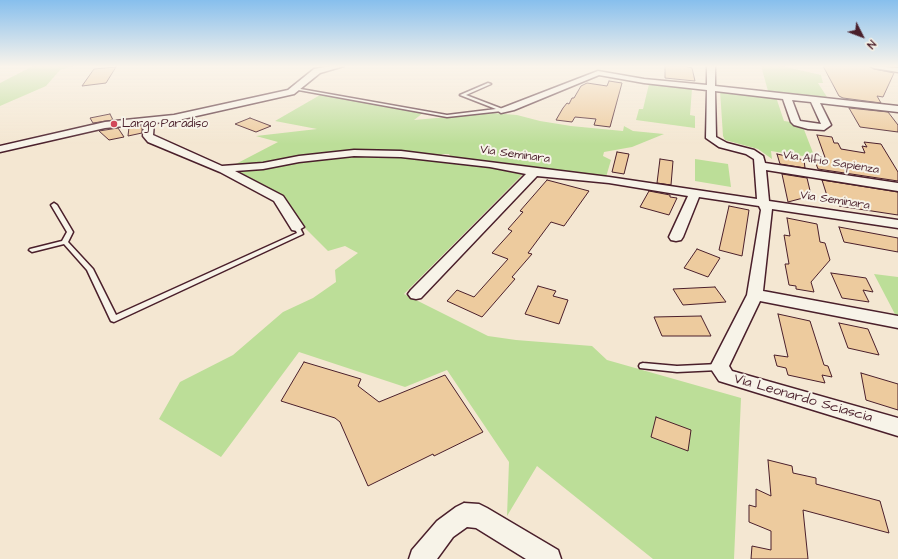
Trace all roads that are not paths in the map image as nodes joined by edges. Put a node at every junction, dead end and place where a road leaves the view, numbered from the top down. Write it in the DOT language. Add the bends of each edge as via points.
graph roads {
  1 [pos="288,92"];
  2 [pos="312,92"];
  3 [pos="469,92"];
  4 [pos="551,92"];
  5 [pos="711,92"];
  6 [pos="753,92"];
  7 [pos="786,96"];
  8 [pos="814,99"];
  9 [pos="898,109"];
  10 [pos="501,110"];
  11 [pos="149,121"];
  12 [pos="0,149"];
  13 [pos="760,166"];
  14 [pos="221,168"];
  15 [pos="534,172"];
  16 [pos="898,187"];
  17 [pos="695,193"];
  18 [pos="763,203"];
  19 [pos="54,205"];
  20 [pos="898,224"];
  21 [pos="297,227"];
  22 [pos="676,237"];
  23 [pos="65,242"];
  24 [pos="32,250"];
  25 [pos="416,294"];
  26 [pos="755,295"];
  27 [pos="898,322"];
  28 [pos="643,366"];
  29 [pos="719,366"];
  30 [pos="898,427"];
  31 [pos="421,559"];
  32 [pos="549,559"];
  1 -- 11 [label="street" via="215,110"];
  2 -- 10 [label="lane" via="447,116"];
  3 -- 10 [label="lane" via="462,95"];
  4 -- 10 [label="street"];
  5 -- 13 [label="street" via="711,138 756,155"];
  6 -- 7 [label="street"];
  7 -- 8 [label="street"];
  7 -- 8 [label="street" via="794,120 808,126 824,127 826,125"];
  8 -- 9 [label="street"];
  11 -- 12 [label="street" via="119,122"];
  11 -- 14 [label="street, Via Seminara" via="148,136 152,140"];
  13 -- 16 [label="street, Via Alfio Sapienza"];
  13 -- 18 [label="street, Via Leonardo Sciascia"];
  14 -- 15 [label="street, Via Seminara" via="264,166 314,157 375,153 443,158"];
  14 -- 21 [label="street" via="279,199"];
  15 -- 17 [label="street, Via Seminara"];
  15 -- 25 [label="street"];
  17 -- 18 [label="street, Via Seminara"];
  17 -- 22 [label="street"];
  18 -- 20 [label="street, Via Seminara"];
  18 -- 26 [label="street, Via Leonardo Sciascia" via="767,210"];
  19 -- 23 [label="lane" via="70,232"];
  21 -- 23 [label="lane" via="300,234 114,319 90,269"];
  23 -- 24 [label="lane"];
  26 -- 27 [label="street"];
  26 -- 29 [label="street, Via Leonardo Sciascia"];
  28 -- 29 [label="lane" via="678,369"];
  29 -- 30 [label="street, Via Leonardo Sciascia" via="726,376"];
  31 -- 32 [label="street" via="445,530 464,515 479,516"];
}
